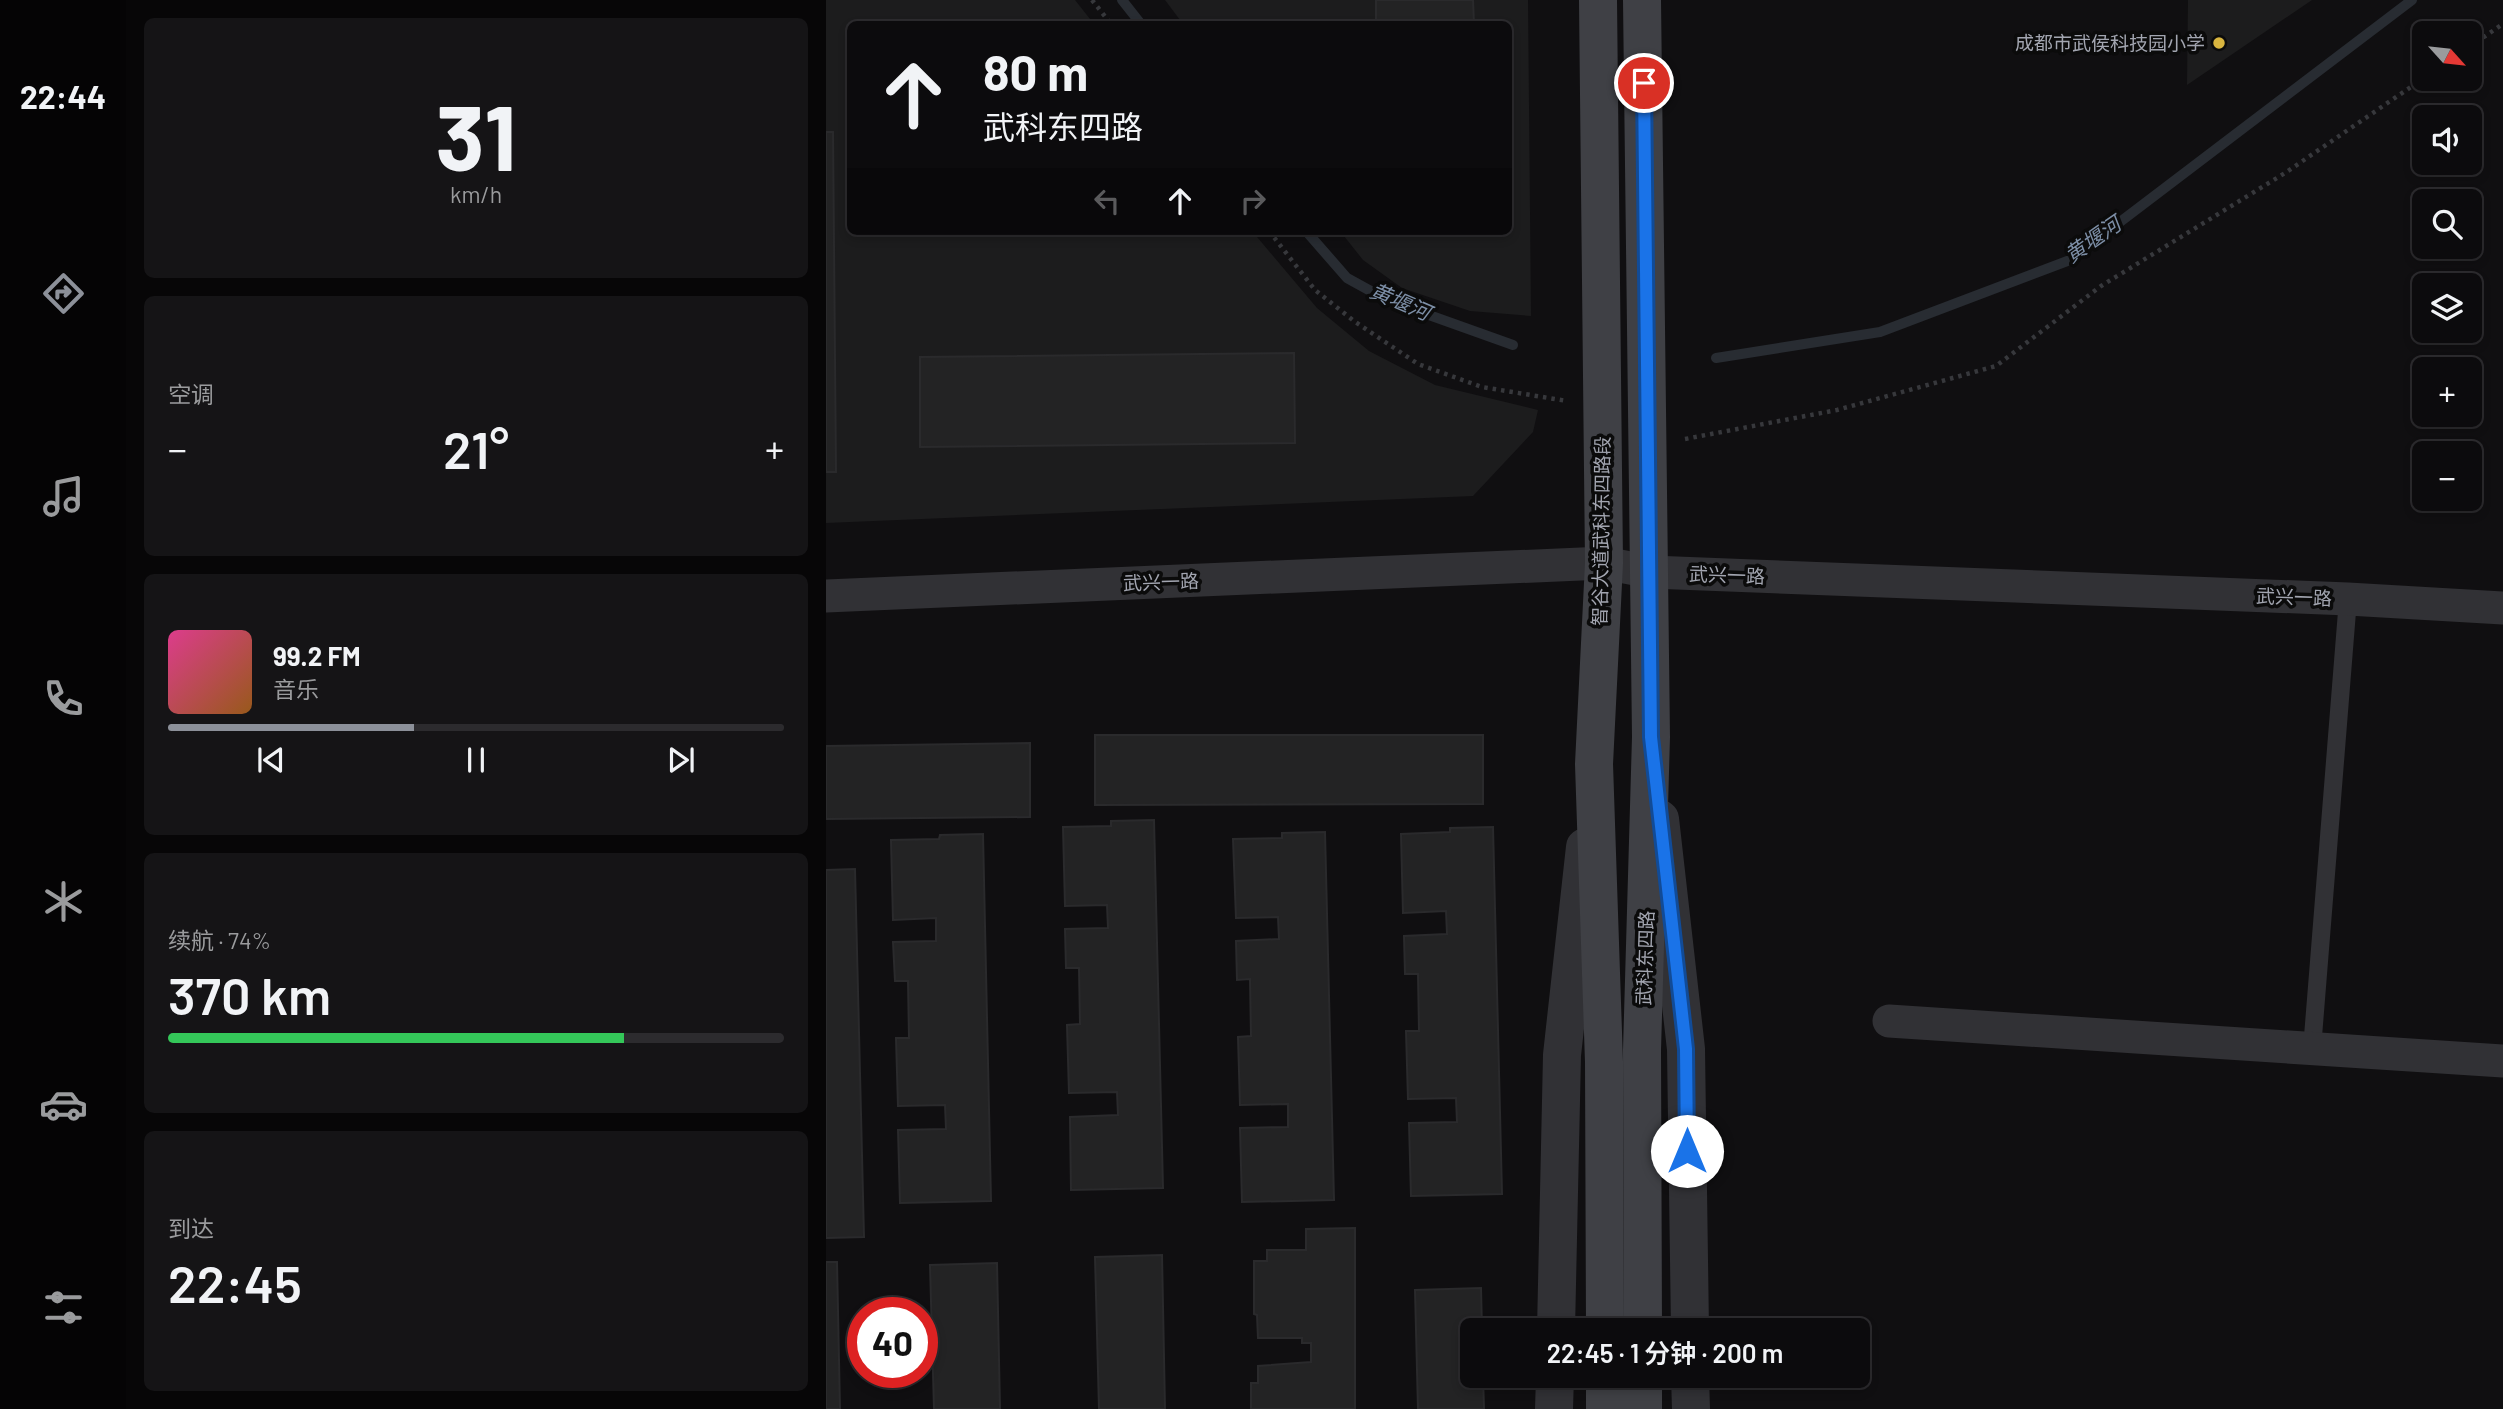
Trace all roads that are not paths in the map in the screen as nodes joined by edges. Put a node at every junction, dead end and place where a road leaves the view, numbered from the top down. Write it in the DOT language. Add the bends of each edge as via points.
graph roads {
  1 [pos="1598,0"];
  2 [pos="1642,0"];
  3 [pos="1604,563"];
  4 [pos="1651,572"];
  5 [pos="826,596"];
  6 [pos="2348,599"];
  7 [pos="2503,608"];
  8 [pos="1651,737"];
  9 [pos="1594,764"];
  10 [pos="1889,1021"];
  11 [pos="2312,1049"];
  12 [pos="2503,1061"];
  13 [pos="1556,1318"];
  14 [pos="1605,1318"];
  15 [pos="1643,1318"];
  16 [pos="1690,1318"];
  17 [pos="1555,1388"];
  18 [pos="1605,1388"];
  19 [pos="1643,1388"];
  20 [pos="1690,1388"];
  21 [pos="1554,1409"];
  22 [pos="1605,1409"];
  23 [pos="1643,1409"];
  24 [pos="1691,1409"];
  1 -- 3 [label="main road, 智谷大道武科东四路段"];
  2 -- 4 [label="main road"];
  3 -- 4 [label="street, 武兴一路"];
  3 -- 5 [label="street, 武兴一路"];
  3 -- 9 [label="main road, 智谷大道武科东四路段"];
  4 -- 6 [label="street, 武兴一路"];
  4 -- 8 [label="main road, 武科东四路"];
  6 -- 7 [label="street, 武兴一路"];
  6 -- 11 [label="lane"];
  8 -- 15 [label="main road, 武科东四路" via="1642,1050"];
  8 -- 16 [label="street" via="1686,1049"];
  9 -- 13 [label="street" via="1562,1055"];
  9 -- 14 [label="main road, 智谷大道武科东四路段" via="1604,1062"];
  10 -- 11 [label="street"];
  11 -- 12 [label="street"];
  17 -- 21 [label="street"];
  18 -- 22 [label="main road"];
  19 -- 23 [label="main road"];
  20 -- 24 [label="street"];
}
